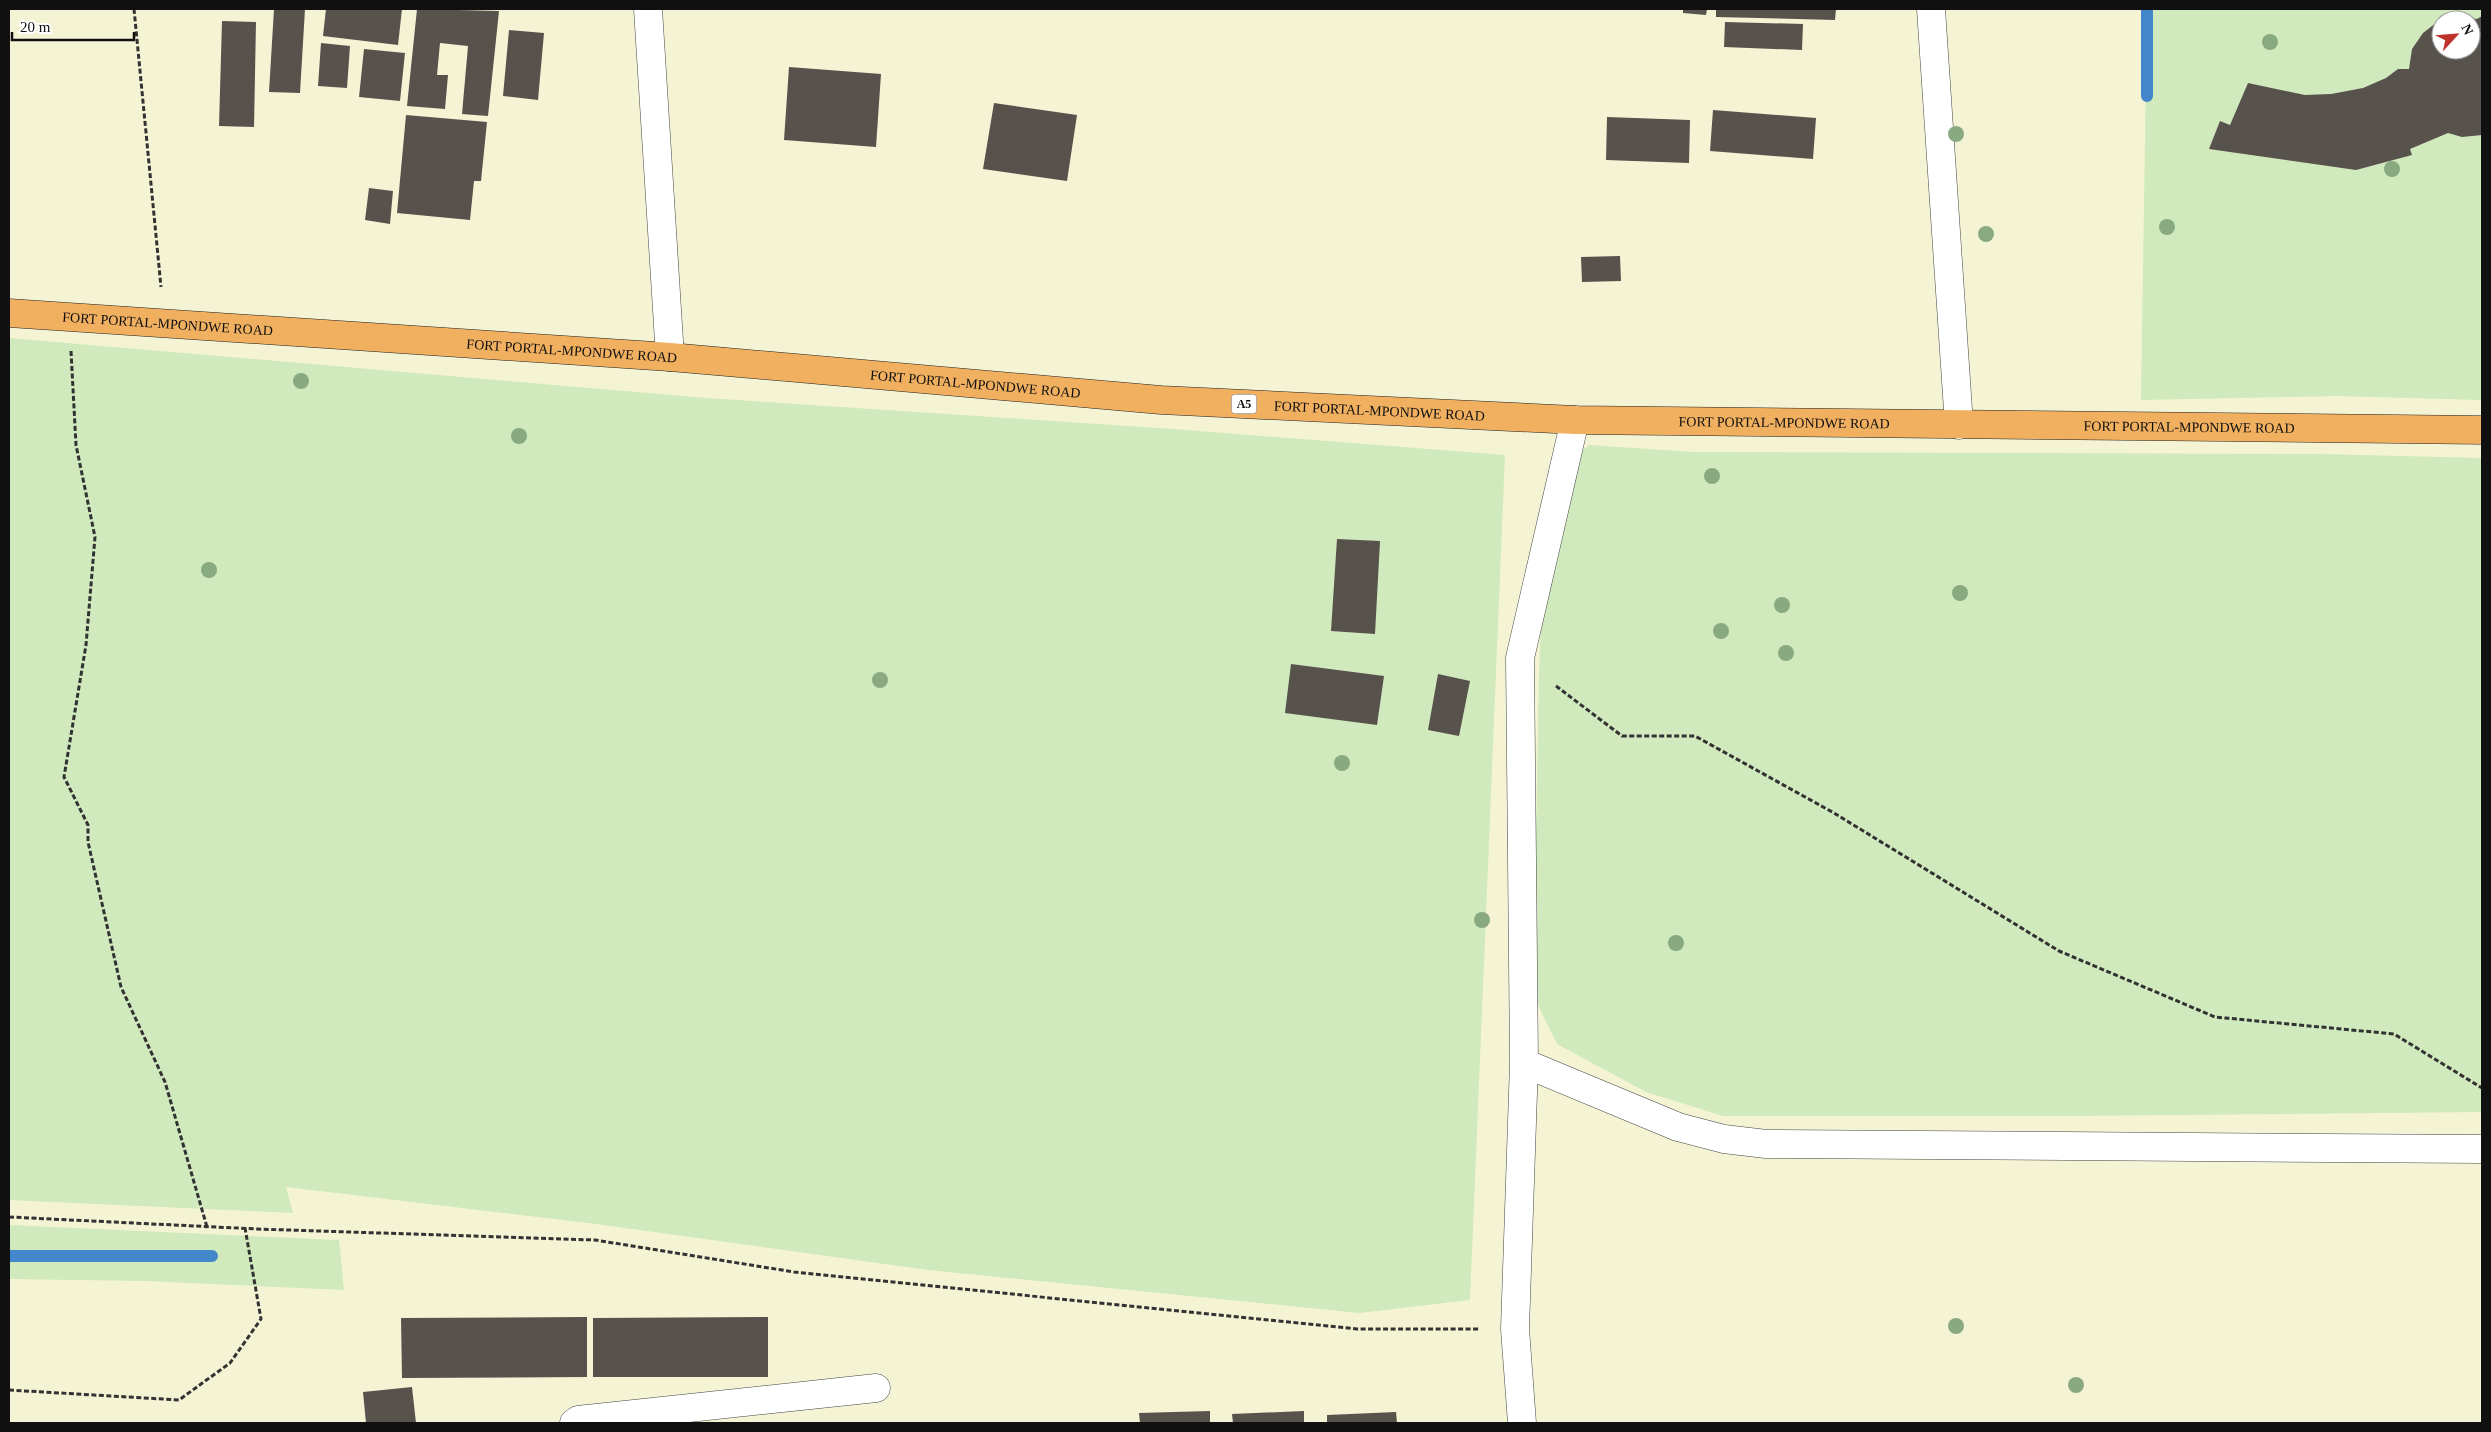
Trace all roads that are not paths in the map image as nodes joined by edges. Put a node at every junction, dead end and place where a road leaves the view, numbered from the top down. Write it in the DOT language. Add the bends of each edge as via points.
graph roads {
  1 [pos="648,9"];
  2 [pos="1930,9"];
  3 [pos="9,312"];
  4 [pos="670,357"];
  5 [pos="1575,420"];
  6 [pos="1959,425"];
  7 [pos="2482,430"];
  8 [pos="1524,1063"];
  9 [pos="2482,1149"];
  10 [pos="876,1388"];
  11 [pos="574,1423"];
  12 [pos="1522,1423"];
  1 -- 4 [label="street"];
  2 -- 6 [label="street"];
  3 -- 4 [label="highway, FORT PORTAL-MPONDWE ROAD / A5"];
  4 -- 5 [label="highway, FORT PORTAL-MPONDWE ROAD / A5" via="1161,400"];
  5 -- 6 [label="highway, FORT PORTAL-MPONDWE ROAD / A5"];
  5 -- 8 [label="street" via="1520,658"];
  6 -- 7 [label="highway, FORT PORTAL-MPONDWE ROAD / A5"];
  8 -- 9 [label="street" via="1678,1127 1724,1139 1766,1144"];
  8 -- 12 [label="street" via="1515,1329"];
  10 -- 11 [label="street" via="578,1420"];
}
